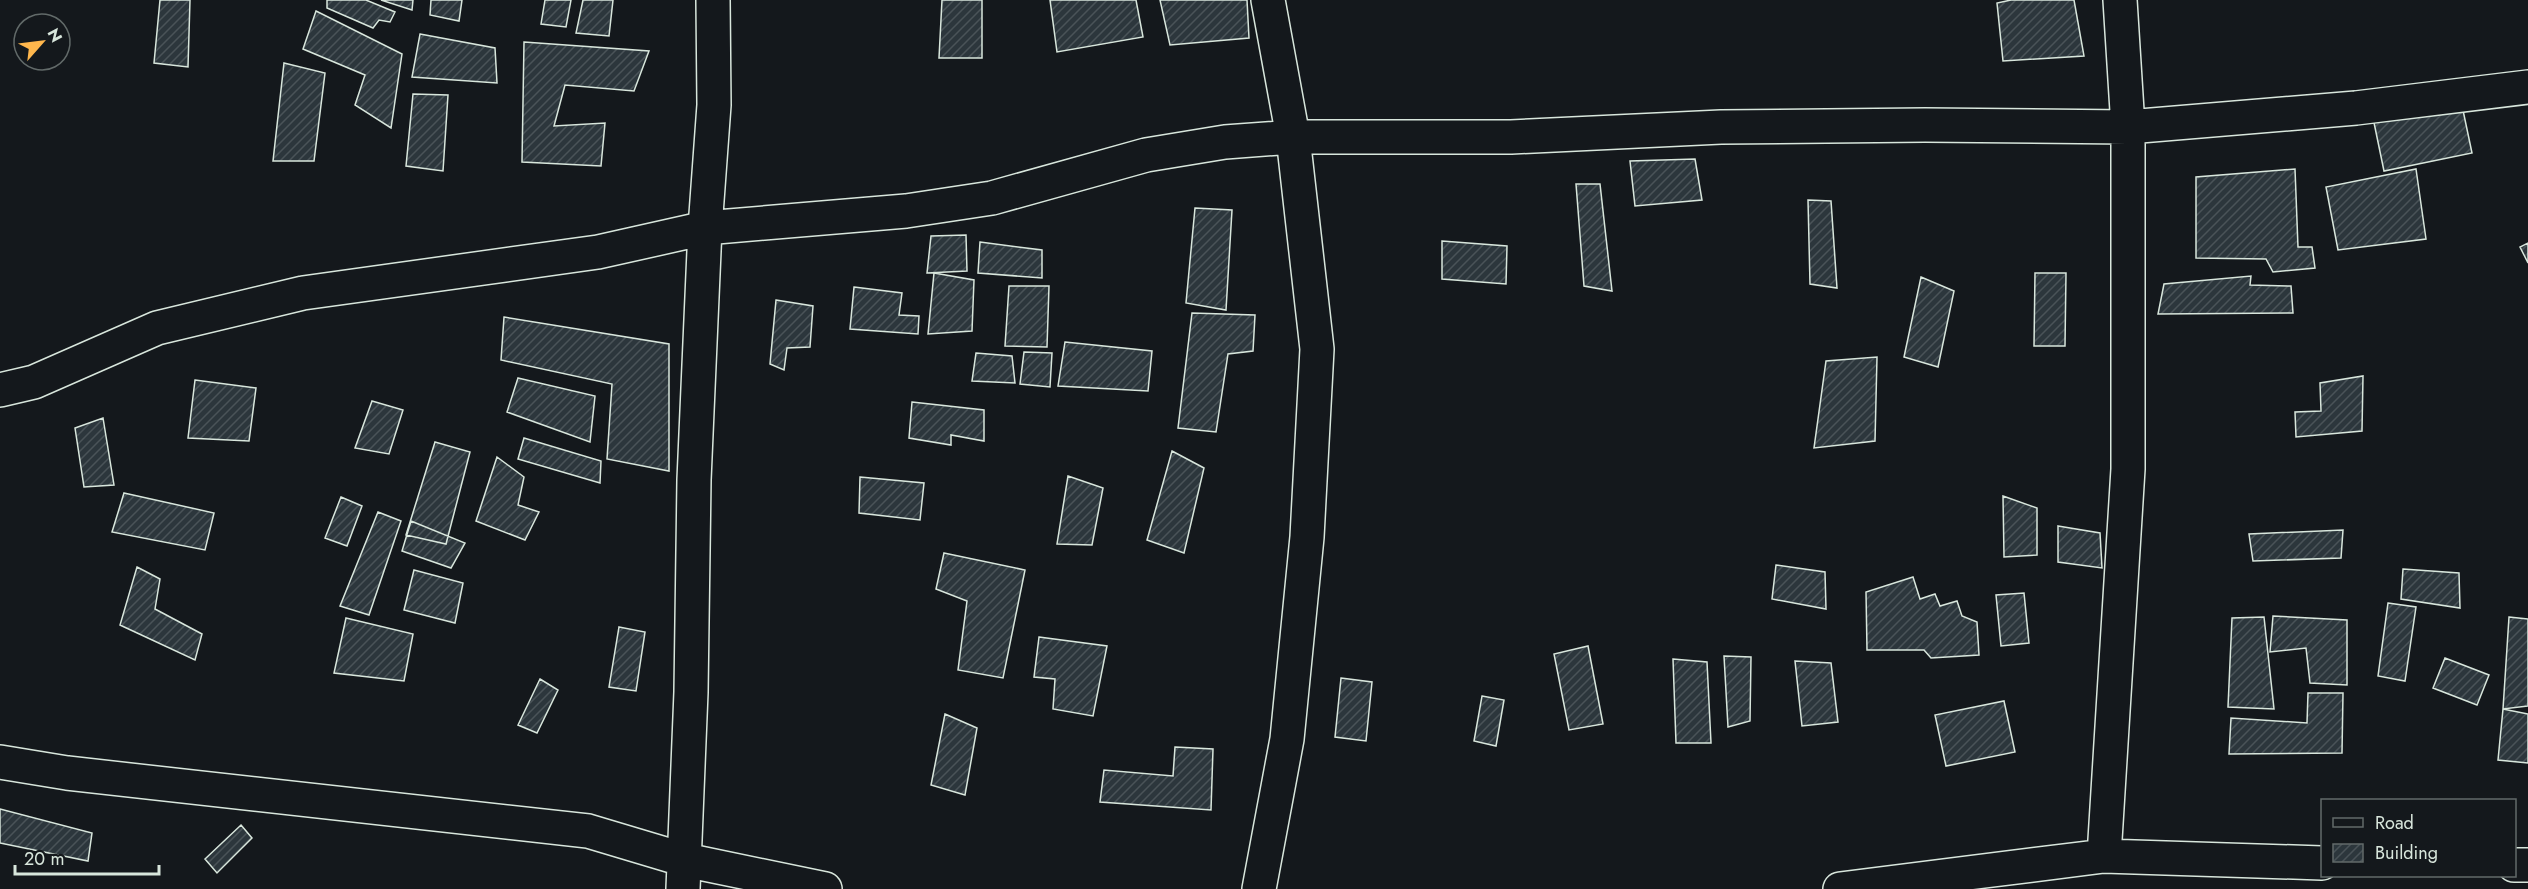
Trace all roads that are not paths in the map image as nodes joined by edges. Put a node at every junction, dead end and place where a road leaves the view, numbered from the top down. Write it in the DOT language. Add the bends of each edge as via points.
graph roads {
  1 [pos="713,0"];
  2 [pos="1268,0"];
  3 [pos="2120,0"];
  4 [pos="2528,87"];
  5 [pos="2128,128"];
  6 [pos="1293,137"];
  7 [pos="705,228"];
  8 [pos="0,390"];
  9 [pos="0,762"];
  10 [pos="2104,856"];
  11 [pos="2321,862"];
  12 [pos="684,875"];
  13 [pos="825,889"];
  14 [pos="1258,889"];
  15 [pos="1840,889"];
  1 -- 7 [label="street" via="714,105"];
  2 -- 6 [label="street"];
  3 -- 5 [label="street"];
  4 -- 5 [label="street" via="2356,108"];
  5 -- 6 [label="street" via="1732,126 1511,137"];
  5 -- 10 [label="street" via="2128,469"];
  6 -- 7 [label="street" via="1146,154 992,198 906,211"];
  6 -- 14 [label="street" via="1317,349 1307,537 1287,739"];
  7 -- 8 [label="street" via="598,252 303,293 157,328 34,382"];
  7 -- 12 [label="street"];
  9 -- 12 [label="street" via="67,774 588,831"];
  10 -- 11 [label="street"];
  10 -- 15 [label="street"];
  12 -- 13 [label="street"];
}
